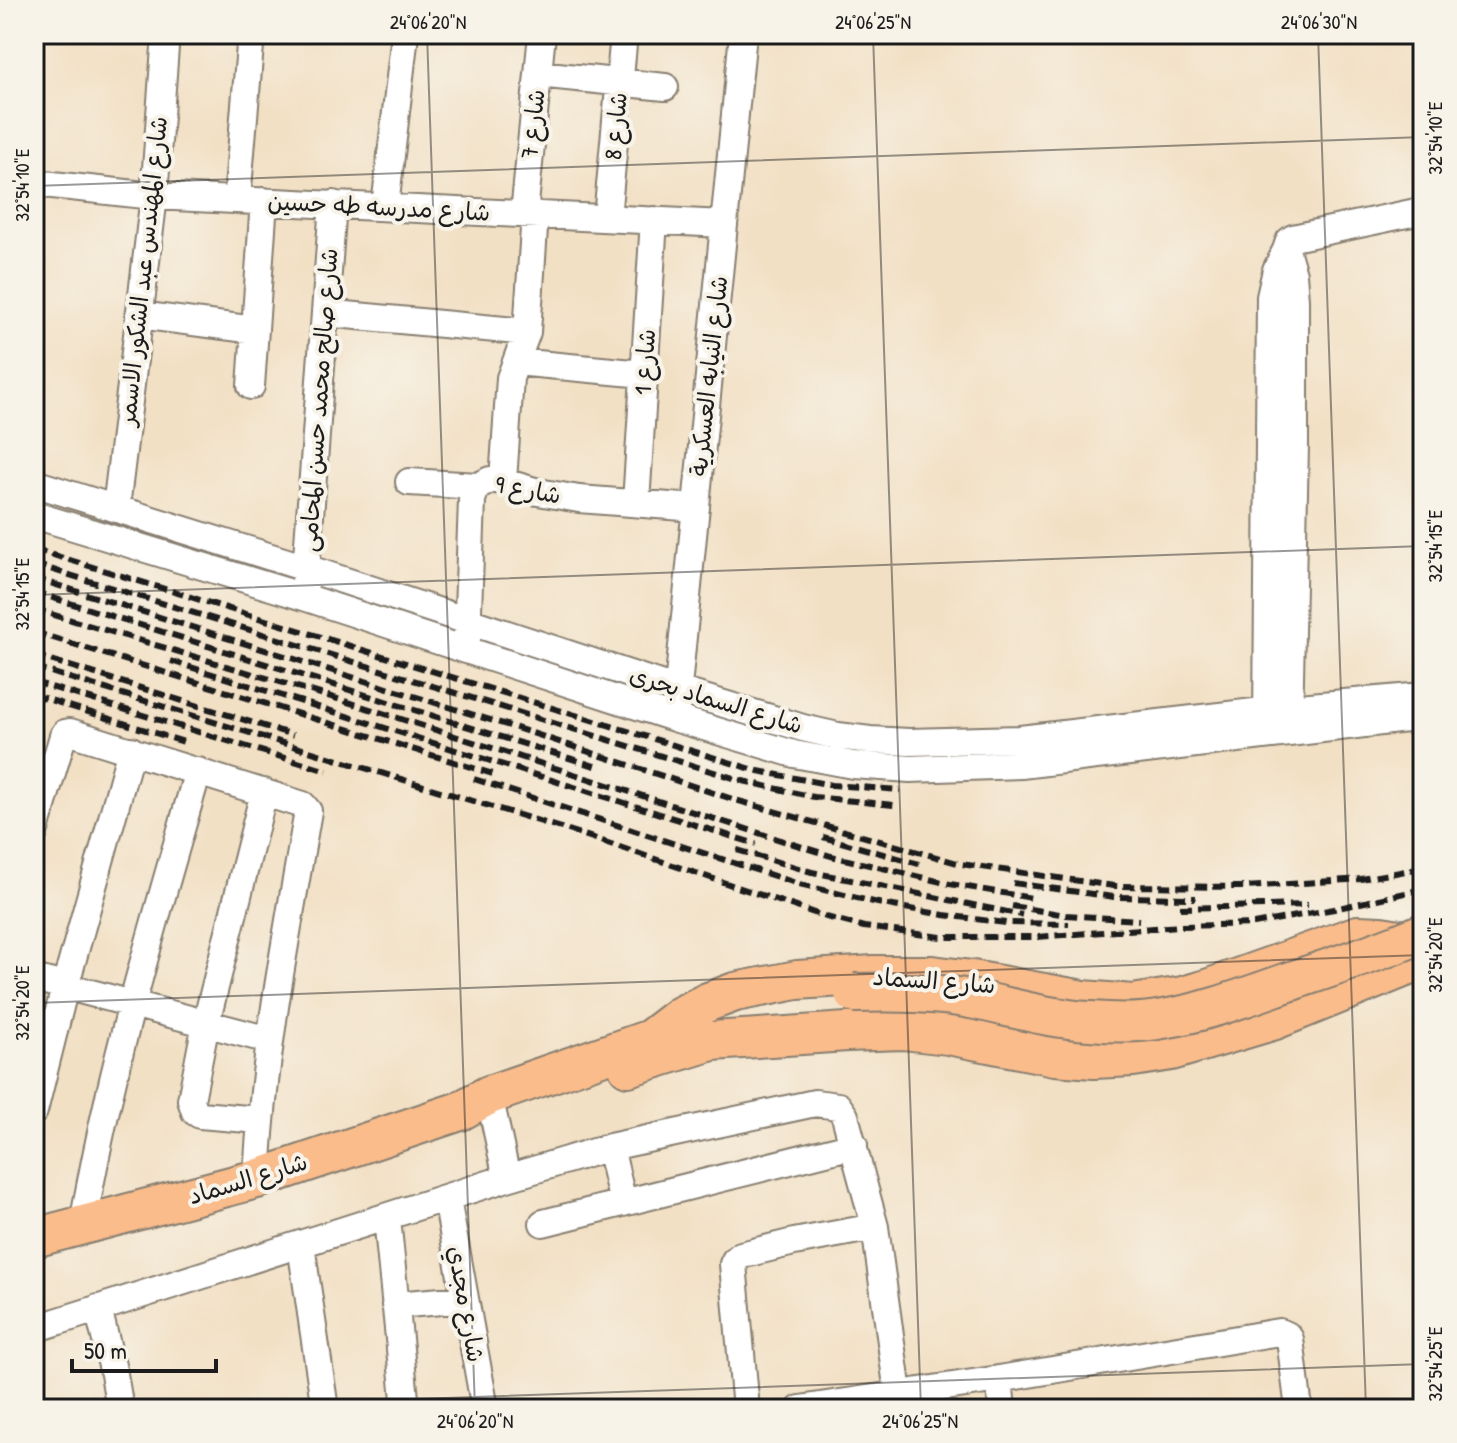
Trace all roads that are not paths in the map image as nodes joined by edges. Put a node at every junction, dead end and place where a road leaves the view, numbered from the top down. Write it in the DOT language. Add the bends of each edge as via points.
graph roads {
  1 [pos="166,34"];
  2 [pos="251,34"];
  3 [pos="405,34"];
  4 [pos="542,34"];
  5 [pos="624,34"];
  6 [pos="743,34"];
  7 [pos="538,74"];
  8 [pos="620,82"];
  9 [pos="665,87"];
  10 [pos="34,183"];
  11 [pos="154,196"];
  12 [pos="237,200"];
  13 [pos="264,201"];
  14 [pos="333,204"];
  15 [pos="385,207"];
  16 [pos="1421,211"];
  17 [pos="529,214"];
  18 [pos="607,218"];
  19 [pos="654,220"];
  20 [pos="724,224"];
  21 [pos="325,313"];
  22 [pos="139,315"];
  23 [pos="255,330"];
  24 [pos="527,332"];
  25 [pos="516,362"];
  26 [pos="644,374"];
  27 [pos="251,386"];
  28 [pos="409,482"];
  29 [pos="34,483"];
  30 [pos="491,484"];
  31 [pos="636,503"];
  32 [pos="116,508"];
  33 [pos="696,508"];
  34 [pos="34,515"];
  35 [pos="306,568"];
  36 [pos="304,597"];
  37 [pos="468,622"];
  38 [pos="466,650"];
  39 [pos="678,690"];
  40 [pos="1423,696"];
  41 [pos="1423,717"];
  42 [pos="674,718"];
  43 [pos="1278,722"];
  44 [pos="909,742"];
  45 [pos="131,750"];
  46 [pos="1021,752"];
  47 [pos="910,769"];
  48 [pos="198,771"];
  49 [pos="264,792"];
  50 [pos="34,833"];
  51 [pos="1423,933"];
  52 [pos="1423,943"];
  53 [pos="1423,950"];
  54 [pos="1423,960"];
  55 [pos="34,978"];
  56 [pos="65,987"];
  57 [pos="855,1003"];
  58 [pos="132,1005"];
  59 [pos="206,1023"];
  60 [pos="650,1039"];
  61 [pos="269,1040"];
  62 [pos="712,1041"];
  63 [pos="480,1105"];
  64 [pos="34,1111"];
  65 [pos="260,1120"];
  66 [pos="854,1145"];
  67 [pos="610,1147"];
  68 [pos="507,1178"];
  69 [pos="257,1179"];
  70 [pos="447,1199"];
  71 [pos="623,1203"];
  72 [pos="387,1218"];
  73 [pos="543,1223"];
  74 [pos="83,1225"];
  75 [pos="875,1227"];
  76 [pos="34,1238"];
  77 [pos="301,1245"];
  78 [pos="465,1299"];
  79 [pos="395,1305"];
  80 [pos="98,1308"];
  81 [pos="34,1329"];
  82 [pos="999,1379"];
  83 [pos="898,1393"];
  84 [pos="807,1408"];
  85 [pos="1305,1408"];
  86 [pos="120,1409"];
  87 [pos="325,1409"];
  88 [pos="406,1409"];
  89 [pos="485,1409"];
  90 [pos="746,1409"];
  91 [pos="1002,1409"];
  1 -- 11 [label="street, شارع المهندس عبد الشكور الاسمر"];
  2 -- 12 [label="street"];
  3 -- 15 [label="street"];
  4 -- 7 [label="street, شارع 7"];
  5 -- 8 [label="street, شارع 8"];
  6 -- 20 [label="street, شارع النيابه العسكرية"];
  7 -- 8 [label="street"];
  7 -- 17 [label="street, شارع 7"];
  8 -- 9 [label="street"];
  8 -- 18 [label="street, شارع 8"];
  10 -- 11 [label="street, شارع مدرسه طه حسين"];
  11 -- 12 [label="street, شارع مدرسه طه حسين"];
  11 -- 22 [label="street, شارع المهندس عبد الشكور الاسمر"];
  12 -- 13 [label="street, شارع مدرسه طه حسين"];
  13 -- 14 [label="street, شارع مدرسه طه حسين"];
  13 -- 23 [label="street"];
  14 -- 15 [label="street, شارع مدرسه طه حسين"];
  14 -- 21 [label="street, شارع صالح محمد حسن المحامى"];
  15 -- 17 [label="street, شارع مدرسه طه حسين"];
  16 -- 43 [label="street" via="1301,235 1289,241 1276,270 1270,297 1282,445"];
  17 -- 18 [label="street, شارع مدرسه طه حسين"];
  17 -- 24 [label="street, شارع 7"];
  18 -- 19 [label="street, شارع مدرسه طه حسين"];
  19 -- 20 [label="street, شارع مدرسه طه حسين"];
  19 -- 26 [label="street, شارع 1"];
  20 -- 33 [label="street, شارع النيابه العسكرية"];
  21 -- 24 [label="street"];
  21 -- 35 [label="street, شارع صالح محمد حسن المحامى"];
  22 -- 23 [label="street"];
  22 -- 32 [label="street, شارع المهندس عبد الشكور الاسمر"];
  23 -- 27 [label="street"];
  24 -- 25 [label="street, شارع 7"];
  25 -- 26 [label="street"];
  25 -- 30 [label="street, شارع 7"];
  26 -- 31 [label="street, شارع 1"];
  28 -- 30 [label="street"];
  29 -- 32 [label="street, شارع السماد بحرى"];
  30 -- 31 [label="street, شارع 9"];
  30 -- 37 [label="street, شارع 9" via="475,491 472,500"];
  31 -- 33 [label="street, شارع 9"];
  32 -- 35 [label="street, شارع السماد بحرى"];
  33 -- 39 [label="street, شارع النيابه العسكرية"];
  34 -- 36 [label="street, شارع السماد بحرى"];
  35 -- 36 [label="street, شارع صالح محمد حسن المحامى"];
  35 -- 37 [label="street, شارع السماد بحرى"];
  36 -- 38 [label="street, شارع السماد بحرى"];
  37 -- 38 [label="street, شارع 9"];
  37 -- 39 [label="street, شارع السماد بحرى"];
  38 -- 42 [label="street, شارع السماد بحرى"];
  39 -- 42 [label="street, شارع النيابه العسكرية"];
  39 -- 44 [label="street, شارع السماد بحرى" via="803,728"];
  40 -- 43 [label="street, شارع السماد بحرى"];
  41 -- 43 [label="street, شارع السماد بحرى"];
  42 -- 47 [label="street, شارع السماد بحرى" via="794,754"];
  43 -- 46 [label="street, شارع السماد بحرى"];
  44 -- 46 [label="street, شارع السماد بحرى"];
  44 -- 47 [label="street"];
  45 -- 48 [label="street"];
  45 -- 50 [label="street" via="65,733"];
  45 -- 56 [label="street"];
  46 -- 47 [label="street, شارع السماد بحرى"];
  48 -- 49 [label="street"];
  48 -- 58 [label="street"];
  49 -- 59 [label="street"];
  49 -- 61 [label="street" via="308,811"];
  51 -- 57 [label="highway, bridge" via="1358,959 1162,1020 1066,1019 913,993"];
  52 -- 60 [label="highway, شارع السماد" via="1358,935 1207,989 1133,1004 932,975 797,980 708,1002"];
  53 -- 57 [label="highway" via="1189,1033 1132,1041 1072,1039"];
  54 -- 62 [label="highway, شارع السماد" via="1275,1020 1133,1057 1055,1056 903,1030"];
  55 -- 56 [label="street"];
  56 -- 58 [label="street"];
  56 -- 64 [label="street"];
  57 -- 60 [label="highway" via="771,1006"];
  57 -- 62 [label="highway"];
  58 -- 59 [label="street"];
  58 -- 74 [label="street"];
  59 -- 61 [label="street"];
  59 -- 65 [label="street" via="191,1100 195,1112"];
  60 -- 63 [label="highway, شارع السماد"];
  61 -- 65 [label="street"];
  62 -- 63 [label="highway, شارع السماد"];
  63 -- 68 [label="street"];
  63 -- 69 [label="highway, شارع السماد"];
  65 -- 69 [label="street"];
  66 -- 67 [label="street" via="842,1110 815,1103"];
  66 -- 71 [label="street"];
  66 -- 75 [label="street"];
  67 -- 68 [label="street"];
  67 -- 71 [label="street"];
  68 -- 70 [label="street"];
  69 -- 74 [label="highway, شارع السماد"];
  70 -- 72 [label="street"];
  70 -- 78 [label="street, شارع مجدي"];
  71 -- 73 [label="street"];
  72 -- 77 [label="street"];
  72 -- 79 [label="street"];
  74 -- 76 [label="highway, شارع السماد"];
  75 -- 83 [label="street"];
  75 -- 90 [label="street" via="735,1260"];
  77 -- 80 [label="street"];
  77 -- 87 [label="street"];
  78 -- 79 [label="street"];
  78 -- 89 [label="street, شارع مجدي"];
  79 -- 88 [label="street"];
  80 -- 81 [label="street"];
  80 -- 86 [label="street"];
  82 -- 83 [label="street"];
  82 -- 85 [label="street" via="1279,1332 1290,1339"];
  82 -- 91 [label="street"];
  83 -- 84 [label="street"];
}
